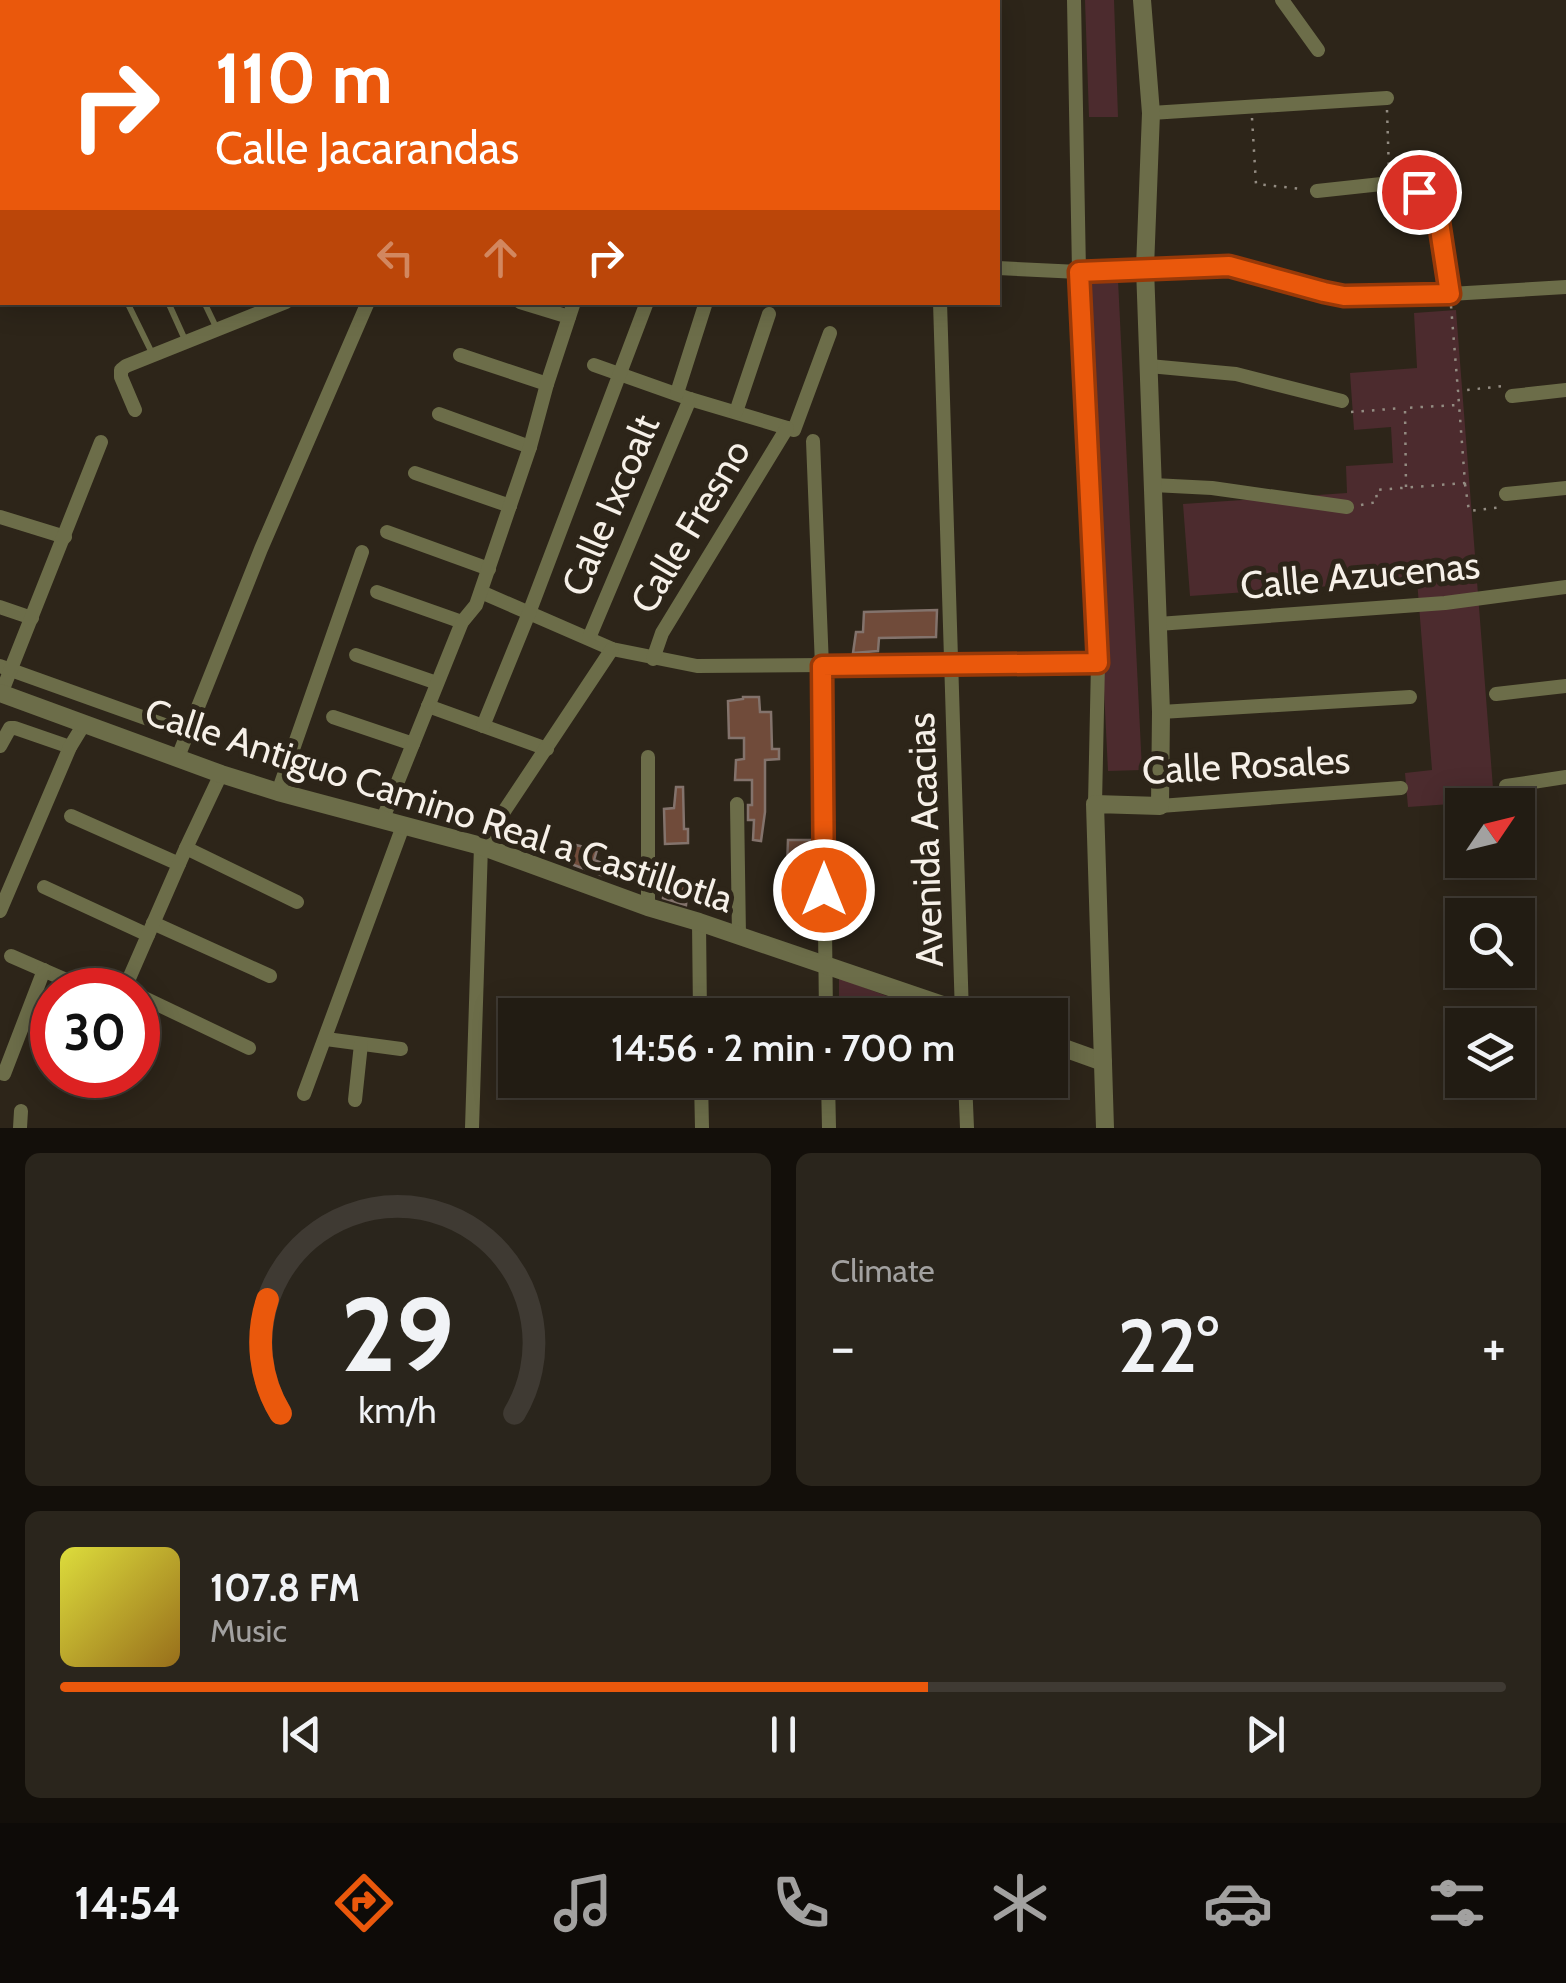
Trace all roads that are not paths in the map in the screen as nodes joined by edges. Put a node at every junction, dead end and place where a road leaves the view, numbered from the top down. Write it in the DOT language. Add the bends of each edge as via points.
graph roads {
  1 [pos="1074,0"];
  2 [pos="1142,0"];
  3 [pos="1282,0"];
  4 [pos="1318,50"];
  5 [pos="1386,98"];
  6 [pos="1151,112"];
  7 [pos="1317,191"];
  8 [pos="1000,268"];
  9 [pos="1144,268"];
  10 [pos="1079,272"];
  11 [pos="1566,287"];
  12 [pos="1450,294"];
  13 [pos="128,305"];
  14 [pos="169,305"];
  15 [pos="205,305"];
  16 [pos="272,305"];
  17 [pos="367,305"];
  18 [pos="539,305"];
  19 [pos="646,305"];
  20 [pos="705,305"];
  21 [pos="940,305"];
  22 [pos="246,310"];
  23 [pos="571,310"];
  24 [pos="768,314"];
  25 [pos="217,330"];
  26 [pos="830,333"];
  27 [pos="186,342"];
  28 [pos="460,355"];
  29 [pos="153,356"];
  30 [pos="594,365"];
  31 [pos="1150,366"];
  32 [pos="620,374"];
  33 [pos="548,384"];
  34 [pos="1566,390"];
  35 [pos="684,396"];
  36 [pos="1512,396"];
  37 [pos="1342,401"];
  38 [pos="135,410"];
  39 [pos="736,412"];
  40 [pos="439,414"];
  41 [pos="791,429"];
  42 [pos="813,441"];
  43 [pos="101,442"];
  44 [pos="530,446"];
  45 [pos="415,473"];
  46 [pos="1153,484"];
  47 [pos="1566,488"];
  48 [pos="1506,494"];
  49 [pos="510,506"];
  50 [pos="1348,507"];
  51 [pos="0,517"];
  52 [pos="387,532"];
  53 [pos="65,538"];
  54 [pos="362,552"];
  55 [pos="489,568"];
  56 [pos="1566,587"];
  57 [pos="377,592"];
  58 [pos="481,592"];
  59 [pos="0,607"];
  60 [pos="529,613"];
  61 [pos="32,618"];
  62 [pos="462,622"];
  63 [pos="1158,624"];
  64 [pos="590,638"];
  65 [pos="612,649"];
  66 [pos="356,656"];
  67 [pos="653,659"];
  68 [pos="952,663"];
  69 [pos="1098,663"];
  70 [pos="822,666"];
  71 [pos="6,668"];
  72 [pos="437,683"];
  73 [pos="1566,686"];
  74 [pos="1,694"];
  75 [pos="1496,694"];
  76 [pos="1410,697"];
  77 [pos="428,706"];
  78 [pos="1161,712"];
  79 [pos="332,717"];
  80 [pos="84,724"];
  81 [pos="483,726"];
  82 [pos="187,733"];
  83 [pos="413,744"];
  84 [pos="0,746"];
  85 [pos="70,748"];
  86 [pos="547,749"];
  87 [pos="178,757"];
  88 [pos="648,757"];
  89 [pos="221,774"];
  90 [pos="1566,778"];
  91 [pos="1506,786"];
  92 [pos="1401,788"];
  93 [pos="278,792"];
  94 [pos="737,804"];
  95 [pos="1095,804"];
  96 [pos="1160,806"];
  97 [pos="71,816"];
  98 [pos="382,820"];
  99 [pos="403,826"];
  100 [pos="481,846"];
  101 [pos="186,848"];
  102 [pos="179,864"];
  103 [pos="44,888"];
  104 [pos="297,902"];
  105 [pos="648,907"];
  106 [pos="0,911"];
  107 [pos="699,922"];
  108 [pos="151,929"];
  109 [pos="739,936"];
  110 [pos="11,956"];
  111 [pos="824,966"];
  112 [pos="39,968"];
  113 [pos="134,968"];
  114 [pos="270,976"];
  115 [pos="700,998"];
  116 [pos="825,998"];
  117 [pos="919,998"];
  118 [pos="965,998"];
  119 [pos="30,1006"];
  120 [pos="160,1006"];
  121 [pos="326,1039"];
  122 [pos="361,1044"];
  123 [pos="249,1048"];
  124 [pos="401,1049"];
  125 [pos="1068,1049"];
  126 [pos="1103,1062"];
  127 [pos="4,1074"];
  128 [pos="304,1094"];
  129 [pos="701,1098"];
  130 [pos="828,1098"];
  131 [pos="966,1098"];
  132 [pos="356,1100"];
  133 [pos="20,1111"];
  134 [pos="20,1128"];
  135 [pos="472,1128"];
  136 [pos="702,1128"];
  137 [pos="829,1128"];
  138 [pos="967,1128"];
  139 [pos="1105,1128"];
  1 -- 10 [label="street"];
  2 -- 6 [label="street"];
  3 -- 4 [label="street"];
  5 -- 6 [label="street"];
  6 -- 9 [label="street"];
  7 -- 12 [label="street" via="1400,182 1427,196 1437,209"];
  8 -- 10 [label="street"];
  9 -- 10 [label="street"];
  9 -- 12 [label="street" via="1229,266 1344,296"];
  9 -- 31 [label="street"];
  10 -- 69 [label="street"];
  11 -- 12 [label="street"];
  13 -- 29 [label="lane"];
  14 -- 27 [label="lane"];
  15 -- 25 [label="lane"];
  16 -- 22 [label="street"];
  17 -- 82 [label="street"];
  18 -- 23 [label="street"];
  19 -- 32 [label="street"];
  20 -- 35 [label="street, Calle Ixcoalt"];
  21 -- 68 [label="street, Avenida Acacias"];
  22 -- 25 [label="street"];
  23 -- 33 [label="street"];
  24 -- 39 [label="street"];
  25 -- 27 [label="street"];
  26 -- 41 [label="street, Calle Fresno"];
  27 -- 29 [label="street"];
  28 -- 33 [label="street"];
  29 -- 38 [label="street" via="121,370"];
  30 -- 32 [label="street"];
  31 -- 37 [label="street" via="1236,374"];
  31 -- 46 [label="street"];
  32 -- 35 [label="street"];
  32 -- 60 [label="street"];
  33 -- 44 [label="street"];
  34 -- 36 [label="street"];
  35 -- 39 [label="street"];
  35 -- 64 [label="street, Calle Ixcoalt"];
  39 -- 41 [label="street"];
  40 -- 44 [label="street"];
  41 -- 67 [label="street, Calle Fresno" via="662,633"];
  42 -- 70 [label="street"];
  43 -- 53 [label="street"];
  44 -- 49 [label="street"];
  45 -- 49 [label="street"];
  46 -- 50 [label="street"];
  46 -- 63 [label="street"];
  47 -- 48 [label="street"];
  49 -- 55 [label="street"];
  51 -- 53 [label="street"];
  52 -- 55 [label="street"];
  53 -- 61 [label="street"];
  54 -- 93 [label="street"];
  55 -- 58 [label="street"];
  56 -- 63 [label="street, Calle Azucenas" via="1445,603"];
  57 -- 62 [label="street"];
  58 -- 60 [label="street"];
  58 -- 62 [label="street"];
  59 -- 61 [label="street"];
  60 -- 64 [label="street"];
  60 -- 81 [label="street"];
  61 -- 71 [label="street"];
  62 -- 72 [label="street"];
  63 -- 78 [label="street"];
  64 -- 65 [label="street"];
  65 -- 67 [label="street"];
  65 -- 86 [label="street"];
  66 -- 72 [label="street"];
  67 -- 70 [label="street" via="725,668"];
  68 -- 69 [label="street"];
  68 -- 70 [label="street"];
  68 -- 118 [label="street, Avenida Acacias"];
  69 -- 95 [label="street"];
  70 -- 111 [label="street"];
  71 -- 74 [label="street"];
  71 -- 82 [label="street"];
  72 -- 77 [label="street"];
  73 -- 75 [label="street"];
  74 -- 80 [label="street, Calle Antiguo Camino Real a Castillotla"];
  76 -- 78 [label="street"];
  77 -- 81 [label="street"];
  77 -- 83 [label="street"];
  78 -- 96 [label="street"];
  79 -- 83 [label="street"];
  80 -- 85 [label="street"];
  80 -- 87 [label="street, Calle Antiguo Camino Real a Castillotla"];
  81 -- 86 [label="street"];
  82 -- 87 [label="street"];
  83 -- 98 [label="street"];
  84 -- 85 [label="street" via="16,728"];
  85 -- 106 [label="street"];
  86 -- 100 [label="street"];
  87 -- 89 [label="street, Calle Antiguo Camino Real a Castillotla"];
  88 -- 105 [label="street"];
  89 -- 93 [label="street, Calle Antiguo Camino Real a Castillotla"];
  89 -- 101 [label="street"];
  90 -- 91 [label="street"];
  92 -- 96 [label="street, Calle Rosales"];
  93 -- 98 [label="street, Calle Antiguo Camino Real a Castillotla"];
  94 -- 109 [label="street"];
  95 -- 96 [label="street, Calle Rosales"];
  95 -- 126 [label="street"];
  97 -- 102 [label="street"];
  98 -- 99 [label="street, Calle Antiguo Camino Real a Castillotla"];
  99 -- 100 [label="street, Calle Antiguo Camino Real a Castillotla"];
  99 -- 121 [label="street"];
  100 -- 105 [label="street, Calle Antiguo Camino Real a Castillotla"];
  100 -- 135 [label="street"];
  101 -- 102 [label="street"];
  101 -- 104 [label="street"];
  102 -- 108 [label="street"];
  103 -- 108 [label="street"];
  105 -- 107 [label="street, Calle Antiguo Camino Real a Castillotla"];
  107 -- 109 [label="street, Calle Antiguo Camino Real a Castillotla"];
  107 -- 115 [label="street"];
  108 -- 113 [label="street"];
  108 -- 114 [label="street"];
  109 -- 111 [label="street, Calle Antiguo Camino Real a Castillotla"];
  110 -- 112 [label="street"];
  111 -- 116 [label="street"];
  111 -- 117 [label="street, Calle Antiguo Camino Real a Castillotla"];
  119 -- 127 [label="street"];
  120 -- 123 [label="street"];
  121 -- 122 [label="street"];
  121 -- 128 [label="street"];
  122 -- 124 [label="street"];
  122 -- 132 [label="street"];
  125 -- 126 [label="street"];
  126 -- 139 [label="street"];
  129 -- 136 [label="street"];
  130 -- 137 [label="street"];
  131 -- 138 [label="street"];
  133 -- 134 [label="street"];
}
